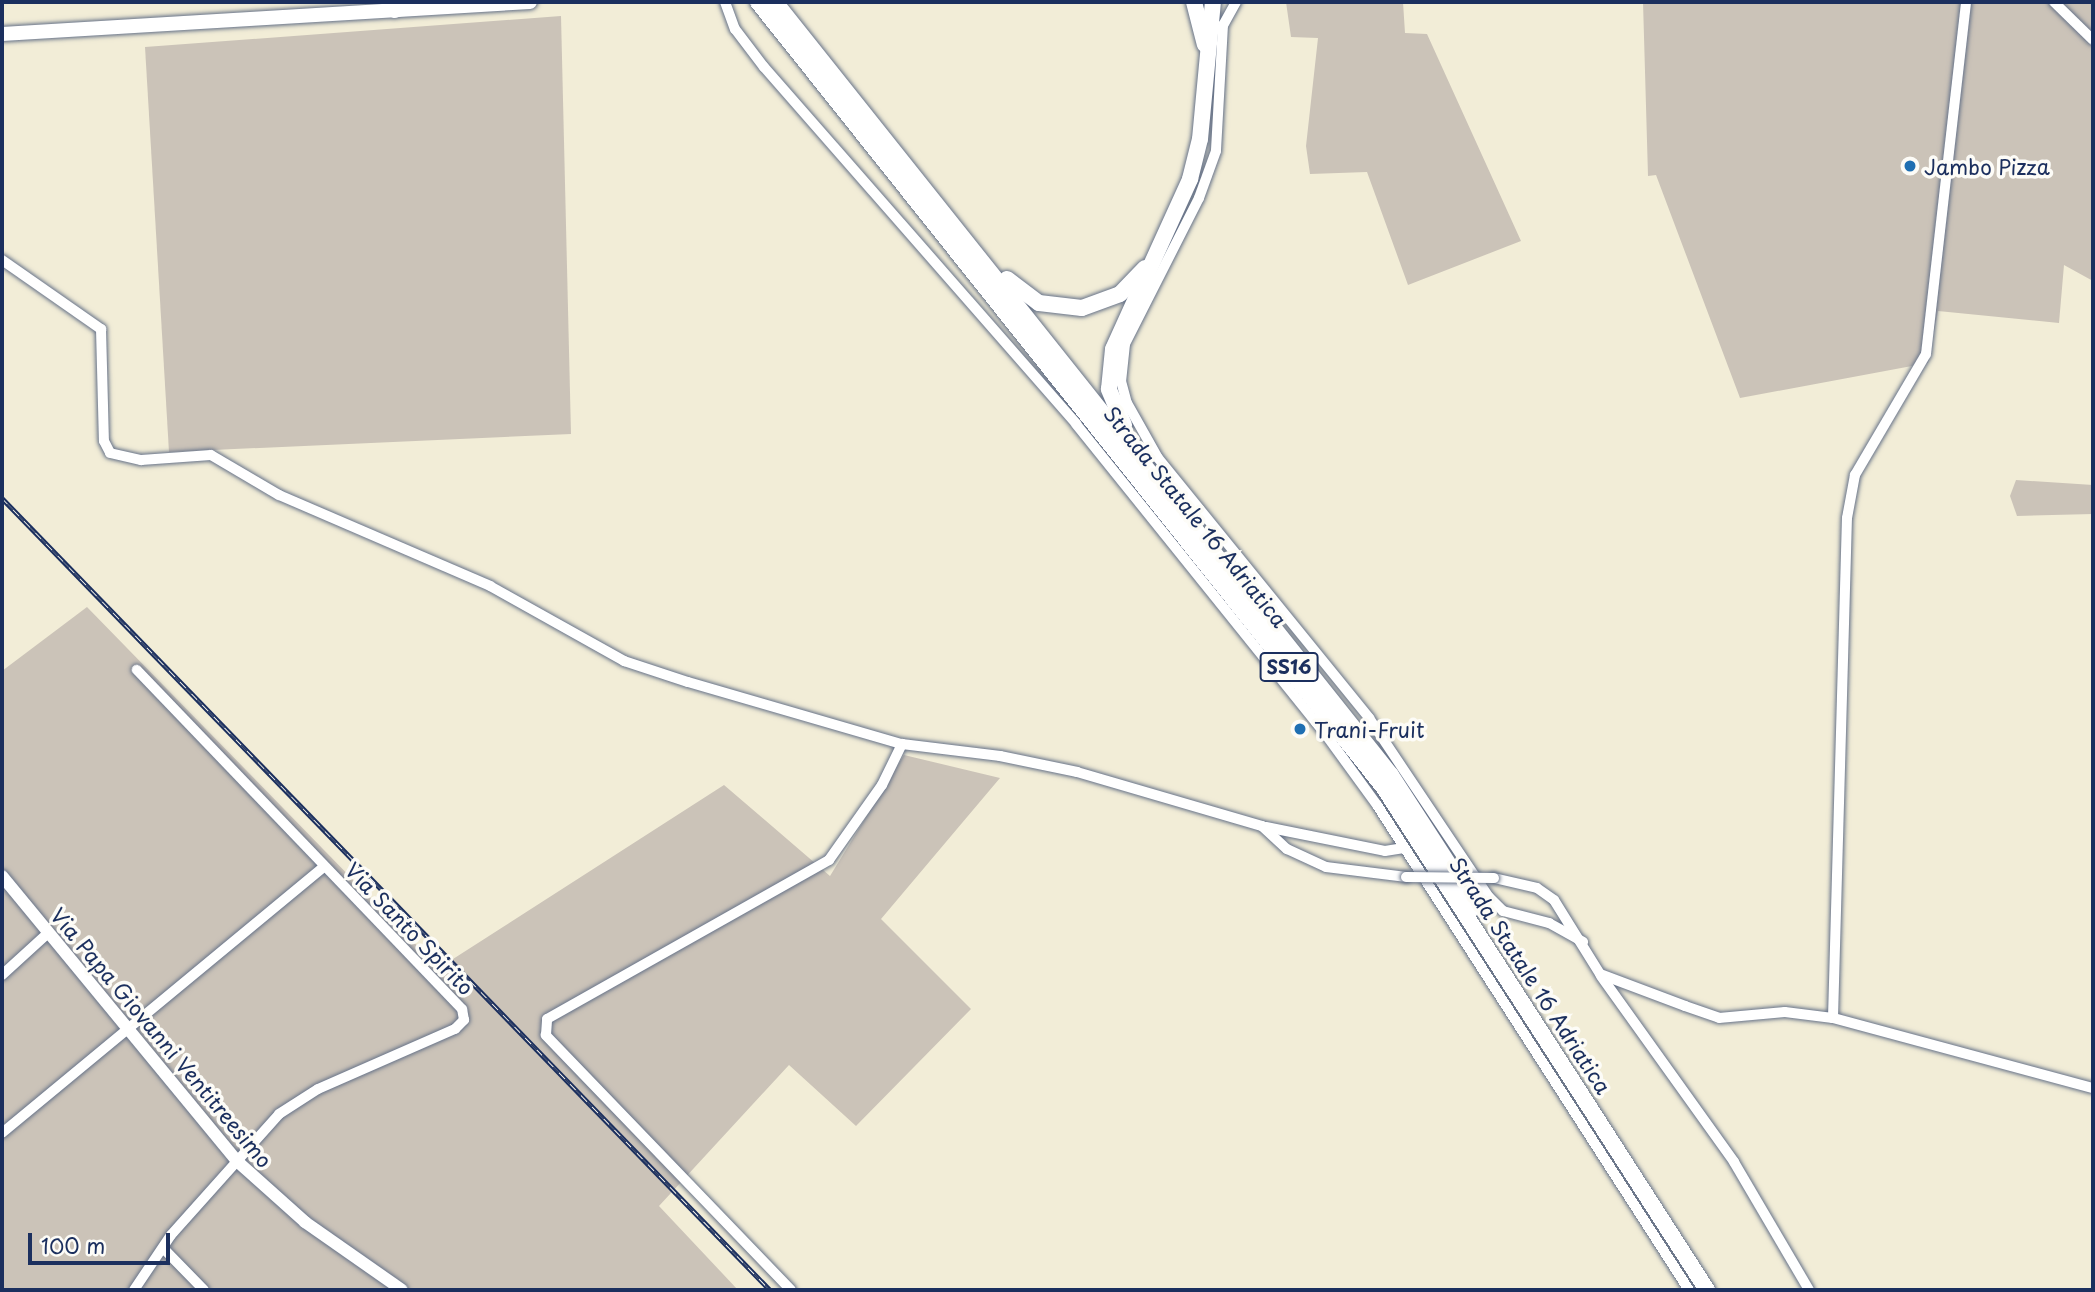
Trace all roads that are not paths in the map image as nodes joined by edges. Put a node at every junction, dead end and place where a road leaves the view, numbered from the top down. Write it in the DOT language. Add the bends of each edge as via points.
graph roads {
  1 [pos="414,2"];
  2 [pos="530,2"];
  3 [pos="725,2"];
  4 [pos="1184,2"];
  5 [pos="1194,2"];
  6 [pos="1220,2"];
  7 [pos="1236,2"];
  8 [pos="1966,2"];
  9 [pos="2054,2"];
  10 [pos="497,3"];
  11 [pos="768,4"];
  12 [pos="390,8"];
  13 [pos="1208,15"];
  14 [pos="2,34"];
  15 [pos="2093,40"];
  16 [pos="912,176"];
  17 [pos="1154,259"];
  18 [pos="2,260"];
  19 [pos="1160,482"];
  20 [pos="137,670"];
  21 [pos="902,744"];
  22 [pos="1262,826"];
  23 [pos="1404,848"];
  24 [pos="324,867"];
  25 [pos="2,876"];
  26 [pos="48,933"];
  27 [pos="1583,943"];
  28 [pos="1600,974"];
  29 [pos="2,975"];
  30 [pos="1833,1018"];
  31 [pos="125,1027"];
  32 [pos="2093,1088"];
  33 [pos="2,1133"];
  34 [pos="238,1162"];
  35 [pos="163,1248"];
  36 [pos="134,1290"];
  37 [pos="204,1290"];
  38 [pos="402,1290"];
  39 [pos="791,1290"];
  40 [pos="1689,1290"];
  41 [pos="1707,1290"];
  42 [pos="1716,1290"];
  43 [pos="1809,1290"];
  1 -- 12 [label="highway"];
  2 -- 10 [label="main road"];
  3 -- 23 [label="street" via="735,29 764,66 976,307 1219,601 1324,732"];
  4 -- 13 [label="highway, SS16"];
  5 -- 13 [label="highway, SS16"];
  6 -- 13 [label="highway"];
  7 -- 27 [label="street" via="1223,25 1216,151 1199,198 1125,344 1121,381 1127,403 1158,458 1369,718 1489,897 1503,911 1549,923"];
  8 -- 30 [label="street" via="1926,354 1855,475 1847,518"];
  9 -- 15 [label="street"];
  10 -- 12 [label="main road"];
  11 -- 16 [label="highway, Strada Statale 16 Adriatica / SS16"];
  11 -- 41 [label="highway, Strada Statale 16 Adriatica / SS16" via="1384,788"];
  12 -- 14 [label="main road"];
  13 -- 17 [label="highway, SS16" via="1200,139 1190,179"];
  16 -- 17 [label="highway, SS16" via="950,210 1004,276 1039,303 1060,308 1103,302 1120,294"];
  16 -- 19 [label="highway, Strada Statale 16 Adriatica / SS16"];
  17 -- 19 [label="highway, SS16" via="1113,349 1110,389 1114,407"];
  18 -- 21 [label="street" via="101,329 104,441 110,453 141,460 211,455 279,495 490,586 624,661"];
  19 -- 42 [label="highway, Strada Statale 16 Adriatica / SS16" via="1391,775"];
  20 -- 24 [label="street, Via Santo Spirito"];
  21 -- 22 [label="street" via="1000,756 1077,772"];
  21 -- 39 [label="street" via="882,785 829,860 547,1019 546,1035"];
  22 -- 23 [label="street" via="1385,851"];
  22 -- 27 [label="street, bridge" via="1287,849 1314,863 1368,876 1494,878 1537,888 1554,900"];
  23 -- 40 [label="street"];
  24 -- 31 [label="street"];
  24 -- 34 [label="street, Via Santo Spirito" via="462,1009 464,1020 454,1030 318,1089 279,1114"];
  25 -- 26 [label="street, Via Papa Giovanni Ventitreesimo"];
  26 -- 29 [label="street"];
  26 -- 31 [label="street, Via Papa Giovanni Ventitreesimo"];
  27 -- 28 [label="street"];
  28 -- 30 [label="street" via="1719,1018 1785,1012"];
  28 -- 43 [label="street" via="1734,1162"];
  30 -- 32 [label="street"];
  31 -- 33 [label="street"];
  31 -- 34 [label="street, Via Papa Giovanni Ventitreesimo"];
  34 -- 35 [label="street, Via Santo Spirito"];
  34 -- 38 [label="street, Via Papa Giovanni Ventitreesimo" via="305,1222"];
  35 -- 36 [label="street, Via Santo Spirito"];
  35 -- 37 [label="street"];
}
